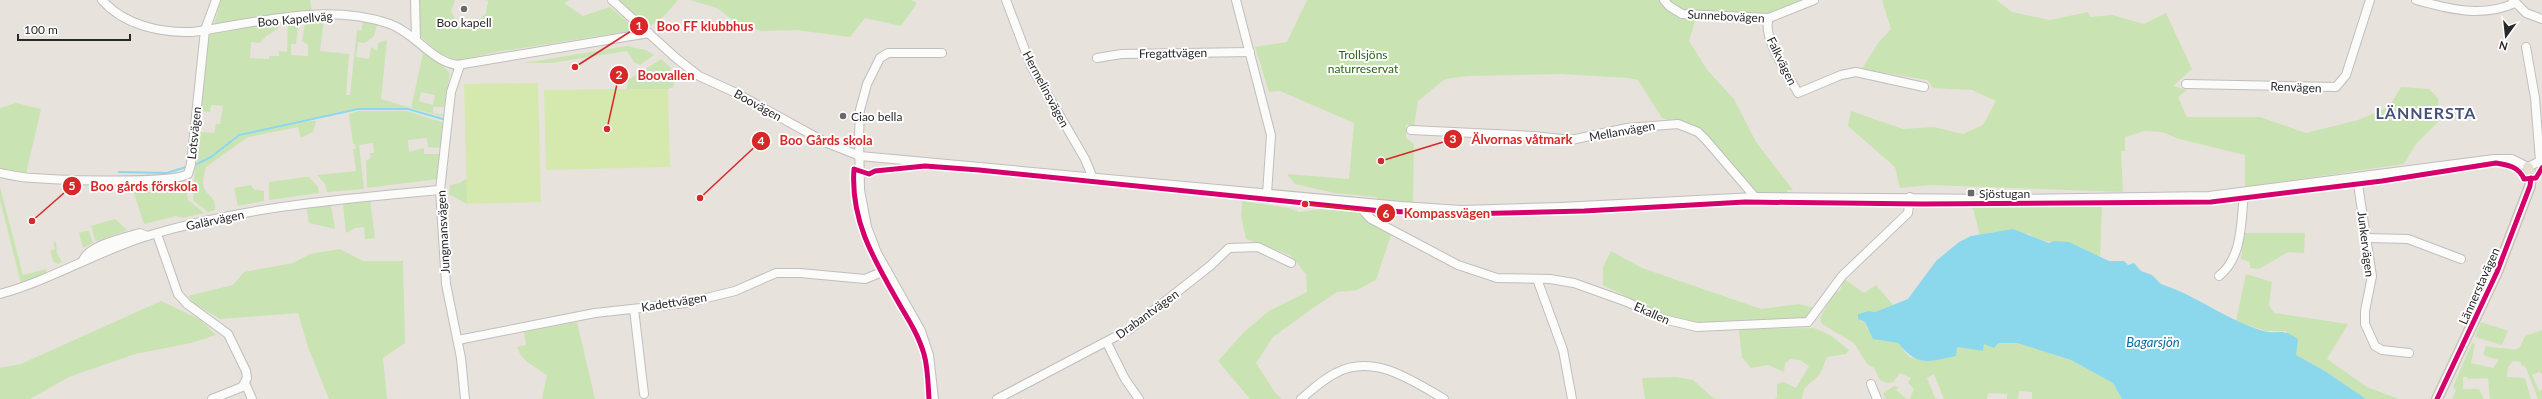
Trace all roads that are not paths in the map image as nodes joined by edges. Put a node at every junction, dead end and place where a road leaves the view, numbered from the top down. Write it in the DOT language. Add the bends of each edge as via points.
graph roads {
  1 [pos="102,0"];
  2 [pos="216,0"];
  3 [pos="415,0"];
  4 [pos="612,0"];
  5 [pos="1006,0"];
  6 [pos="1236,0"];
  7 [pos="1664,0"];
  8 [pos="1814,0"];
  9 [pos="2370,0"];
  10 [pos="2416,0"];
  11 [pos="2514,2"];
  12 [pos="1769,18"];
  13 [pos="2542,19"];
  14 [pos="205,30"];
  15 [pos="649,33"];
  16 [pos="416,39"];
  17 [pos="2526,47"];
  18 [pos="1250,52"];
  19 [pos="942,53"];
  20 [pos="1097,58"];
  21 [pos="460,65"];
  22 [pos="2186,84"];
  23 [pos="1924,87"];
  24 [pos="1411,130"];
  25 [pos="860,156"];
  26 [pos="2541,160"];
  27 [pos="2528,168"];
  28 [pos="0,173"];
  29 [pos="1092,176"];
  30 [pos="2357,178"];
  31 [pos="440,190"];
  32 [pos="2244,192"];
  33 [pos="1266,194"];
  34 [pos="1754,197"];
  35 [pos="1910,197"];
  36 [pos="1355,202"];
  37 [pos="157,234"];
  38 [pos="2367,238"];
  39 [pos="2461,259"];
  40 [pos="1291,263"];
  41 [pos="887,270"];
  42 [pos="2219,276"];
  43 [pos="1537,279"];
  44 [pos="0,294"];
  45 [pos="634,309"];
  46 [pos="458,340"];
  47 [pos="1107,343"];
  48 [pos="2409,352"];
  49 [pos="245,383"];
  50 [pos="1871,384"];
  51 [pos="644,394"];
  52 [pos="212,399"];
  53 [pos="252,399"];
  54 [pos="465,399"];
  55 [pos="934,399"];
  56 [pos="997,399"];
  57 [pos="1139,399"];
  58 [pos="1302,399"];
  59 [pos="1444,399"];
  60 [pos="1572,399"];
  61 [pos="1877,399"];
  62 [pos="2437,399"];
  1 -- 14 [label="street, Boo Kapellväg" via="120,16 142,25 172,32"];
  2 -- 14 [label="street, Lotsvägen"];
  3 -- 16 [label="street"];
  4 -- 15 [label="street, Boovägen"];
  5 -- 29 [label="street, Hermelinsvägen" via="1031,66 1085,159"];
  6 -- 18 [label="street"];
  7 -- 12 [label="street, Sunnebovägen" via="1682,14"];
  8 -- 12 [label="street, Sunnebovägen"];
  9 -- 22 [label="street, Renvägen" via="2346,75 2336,87"];
  10 -- 11 [label="street" via="2448,9 2468,11 2500,10"];
  11 -- 13 [label="street" via="2526,13"];
  12 -- 23 [label="street, Falkvägen" via="1767,26 1770,38 1798,93 1841,75 1856,72"];
  14 -- 16 [label="street, Boo Kapellväg" via="322,14 370,18 393,25"];
  14 -- 28 [label="street, Lotsvägen" via="188,174 162,179 107,180 32,178"];
  15 -- 21 [label="street, Boo Kapellväg"];
  15 -- 25 [label="street, Boovägen" via="699,76 734,92 824,142"];
  16 -- 21 [label="street, Boo Kapellväg" via="445,61"];
  17 -- 26 [label="street" via="2535,98"];
  18 -- 20 [label="street, Fregattvägen" via="1121,54"];
  18 -- 33 [label="street" via="1271,135"];
  19 -- 25 [label="street" via="888,53 880,58 867,84 860,110"];
  21 -- 31 [label="street, Jungmansvägen" via="451,92"];
  24 -- 34 [label="street, Mellanvägen" via="1570,140 1626,128 1678,124 1702,136"];
  25 -- 29 [label="street, Boovägen"];
  25 -- 41 [label="street" via="862,210 872,240"];
  26 -- 27 [label="street"];
  27 -- 30 [label="street, Boovägen" via="2512,159 2494,159"];
  27 -- 62 [label="main road, Lännerstavägen" via="2531,174 2530,186 2497,272"];
  29 -- 33 [label="street, Boovägen"];
  30 -- 32 [label="street, Boovägen"];
  30 -- 38 [label="street, Junkervägen"];
  31 -- 37 [label="street, Galärvägen" via="267,210"];
  31 -- 46 [label="street, Jungmansvägen" via="446,284"];
  32 -- 35 [label="street, Boovägen" via="2181,197"];
  32 -- 42 [label="street" via="2241,230 2230,266"];
  33 -- 36 [label="street, Boovägen"];
  34 -- 35 [label="street, Boovägen"];
  34 -- 36 [label="street, Boovägen" via="1461,210"];
  35 -- 43 [label="street, Ekallen" via="1908,213 1842,276 1808,322 1714,328 1692,326 1663,319 1613,296 1574,283"];
  36 -- 43 [label="street, Ekallen" via="1371,219 1458,265 1497,278"];
  37 -- 44 [label="street, Galärvägen" via="83,261 26,287"];
  37 -- 49 [label="street" via="178,294 187,304 228,334 246,371"];
  38 -- 39 [label="street" via="2408,239"];
  38 -- 48 [label="street, Junkervägen" via="2372,276 2365,324 2376,346 2382,350"];
  40 -- 47 [label="street, Drabantvägen" via="1258,247 1229,248 1143,320"];
  41 -- 45 [label="street, Kadettvägen" via="865,279 776,273 738,290 716,296 686,303"];
  41 -- 55 [label="street" via="926,344"];
  43 -- 60 [label="street" via="1563,350"];
  45 -- 46 [label="street, Kadettvägen" via="561,319"];
  45 -- 51 [label="street"];
  46 -- 54 [label="street, Jungmansvägen" via="465,381"];
  47 -- 56 [label="street, Drabantvägen"];
  47 -- 57 [label="street" via="1125,379"];
  49 -- 52 [label="street" via="234,391"];
  49 -- 53 [label="street"];
  50 -- 61 [label="street"];
  58 -- 59 [label="street" via="1336,372 1362,366 1387,369"];
}
